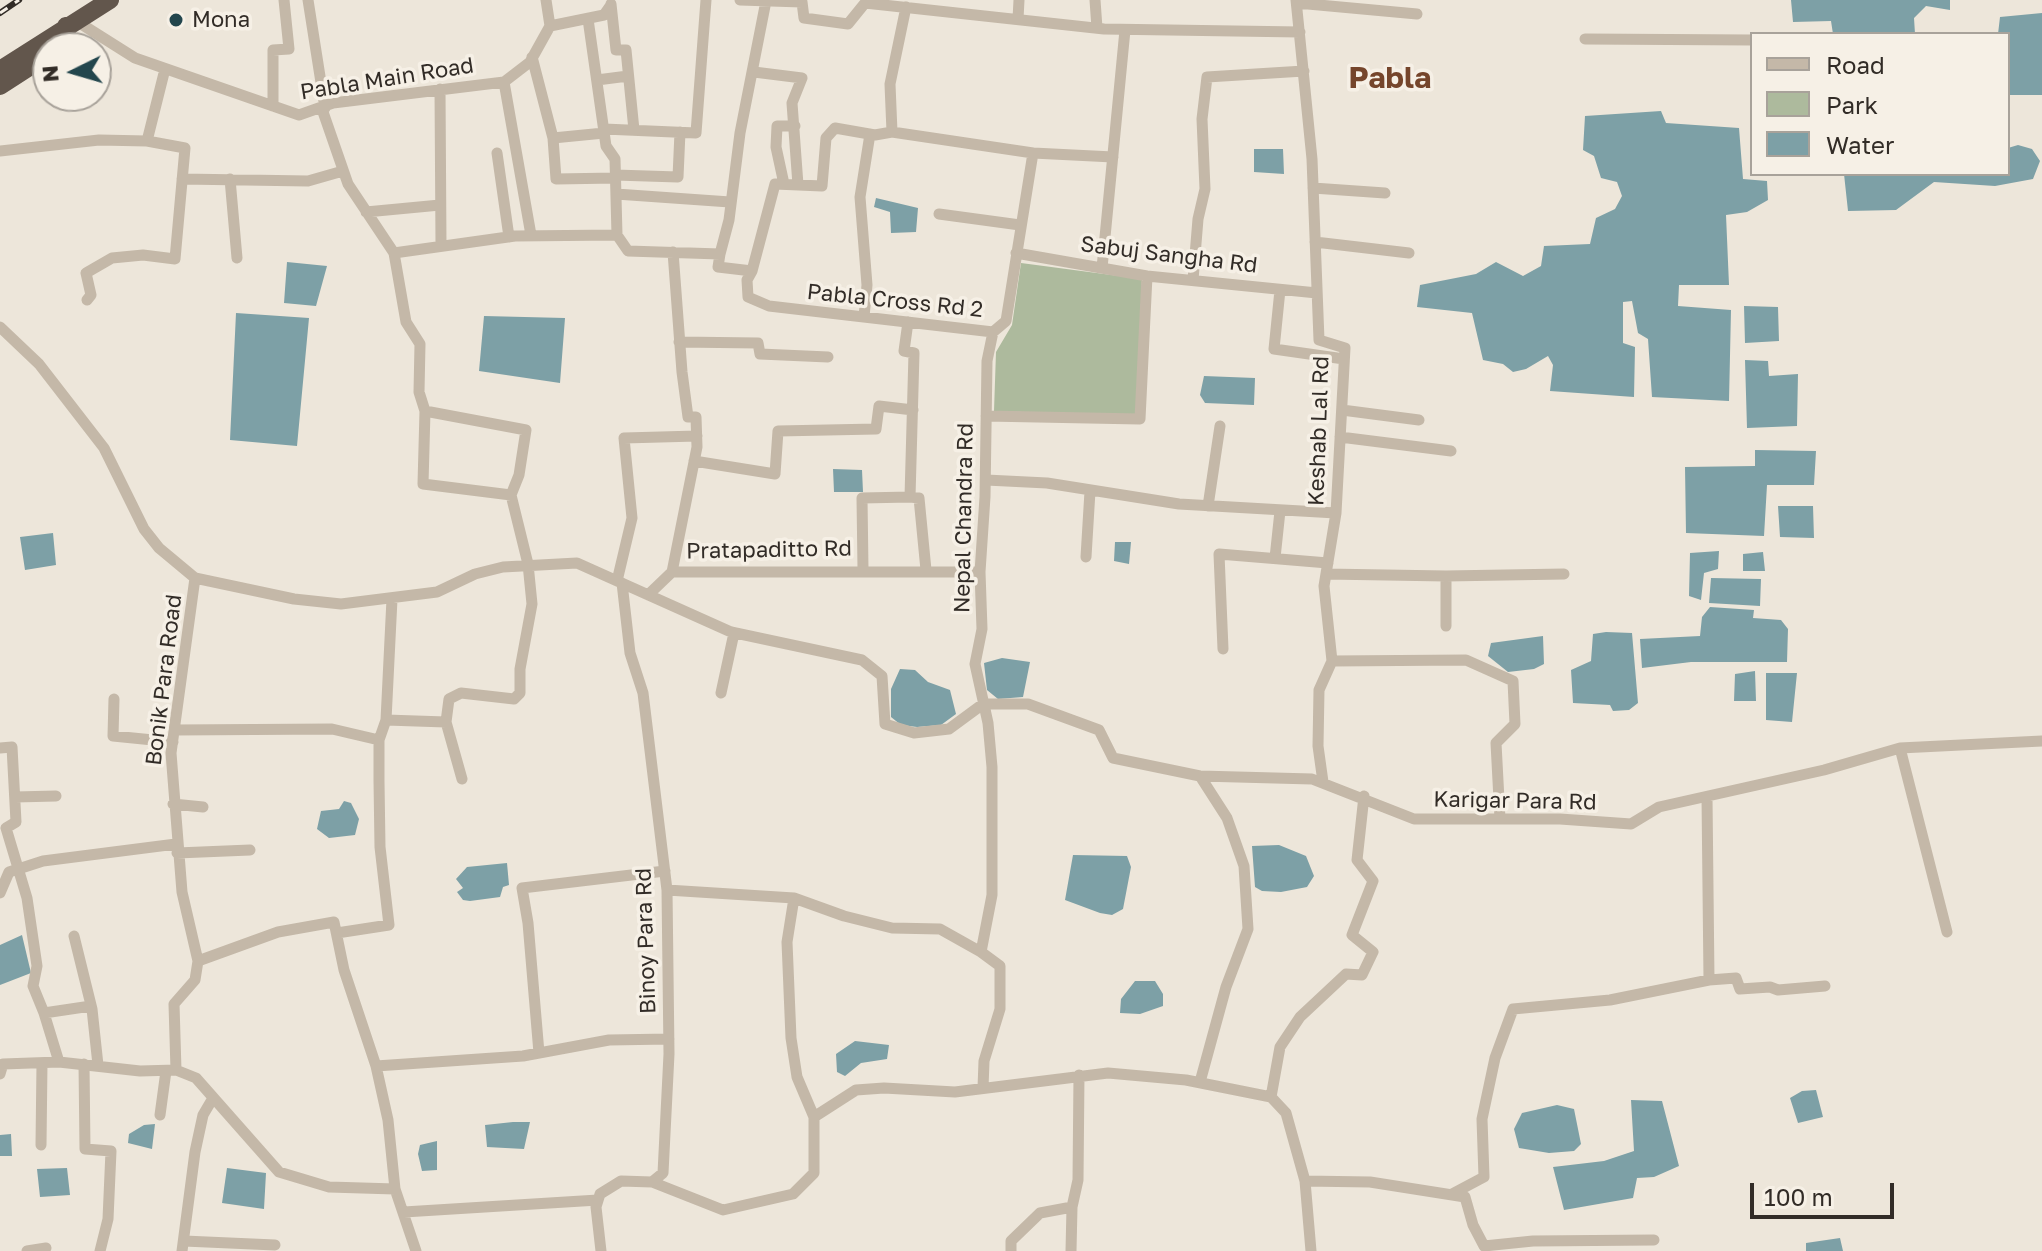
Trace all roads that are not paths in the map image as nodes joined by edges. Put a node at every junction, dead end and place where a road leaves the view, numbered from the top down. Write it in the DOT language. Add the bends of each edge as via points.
graph roads {
  1 [pos="110,0"];
  2 [pos="284,0"];
  3 [pos="308,0"];
  4 [pos="546,0"];
  5 [pos="706,0"];
  6 [pos="740,0"];
  7 [pos="1019,0"];
  8 [pos="1095,0"];
  9 [pos="766,1"];
  10 [pos="865,1"];
  11 [pos="1296,1"];
  12 [pos="613,2"];
  13 [pos="906,7"];
  14 [pos="1417,14"];
  15 [pos="588,19"];
  16 [pos="1018,19"];
  17 [pos="72,24"];
  18 [pos="550,26"];
  19 [pos="1097,28"];
  20 [pos="1125,30"];
  21 [pos="70,32"];
  22 [pos="1300,32"];
  23 [pos="1585,39"];
  24 [pos="1750,40"];
  25 [pos="532,57"];
  26 [pos="32,65"];
  27 [pos="165,69"];
  28 [pos="0,70"];
  29 [pos="1304,71"];
  30 [pos="754,72"];
  31 [pos="628,76"];
  32 [pos="597,80"];
  33 [pos="504,82"];
  34 [pos="0,86"];
  35 [pos="440,89"];
  36 [pos="273,106"];
  37 [pos="323,108"];
  38 [pos="795,126"];
  39 [pos="634,130"];
  40 [pos="604,131"];
  41 [pos="680,132"];
  42 [pos="892,132"];
  43 [pos="870,134"];
  44 [pos="553,138"];
  45 [pos="147,141"];
  46 [pos="0,151"];
  47 [pos="497,153"];
  48 [pos="1033,153"];
  49 [pos="1113,157"];
  50 [pos="343,171"];
  51 [pos="615,177"];
  52 [pos="182,179"];
  53 [pos="230,179"];
  54 [pos="784,184"];
  55 [pos="798,185"];
  56 [pos="1313,188"];
  57 [pos="1385,193"];
  58 [pos="616,194"];
  59 [pos="730,202"];
  60 [pos="440,205"];
  61 [pos="366,212"];
  62 [pos="939,214"];
  63 [pos="1020,225"];
  64 [pos="531,235"];
  65 [pos="617,235"];
  66 [pos="509,237"];
  67 [pos="1315,242"];
  68 [pos="441,245"];
  69 [pos="673,252"];
  70 [pos="394,253"];
  71 [pos="1016,253"];
  72 [pos="1409,253"];
  73 [pos="720,254"];
  74 [pos="237,258"];
  75 [pos="1102,268"];
  76 [pos="752,271"];
  77 [pos="1147,276"];
  78 [pos="1193,280"];
  79 [pos="1280,290"];
  80 [pos="1317,293"];
  81 [pos="87,300"];
  82 [pos="864,317"];
  83 [pos="908,322"];
  84 [pos="0,327"];
  85 [pos="993,332"];
  86 [pos="679,342"];
  87 [pos="828,357"];
  88 [pos="1344,359"];
  89 [pos="913,410"];
  90 [pos="1342,410"];
  91 [pos="425,411"];
  92 [pos="986,416"];
  93 [pos="1419,420"];
  94 [pos="1220,426"];
  95 [pos="697,436"];
  96 [pos="1340,437"];
  97 [pos="1451,451"];
  98 [pos="694,461"];
  99 [pos="986,480"];
  100 [pos="1090,491"];
  101 [pos="511,495"];
  102 [pos="910,497"];
  103 [pos="1208,506"];
  104 [pos="1280,511"];
  105 [pos="1336,513"];
  106 [pos="1086,557"];
  107 [pos="1275,558"];
  108 [pos="528,564"];
  109 [pos="1327,568"];
  110 [pos="863,569"];
  111 [pos="926,570"];
  112 [pos="672,572"];
  113 [pos="980,572"];
  114 [pos="1564,574"];
  115 [pos="1446,576"];
  116 [pos="195,578"];
  117 [pos="619,582"];
  118 [pos="648,595"];
  119 [pos="392,599"];
  120 [pos="1446,626"];
  121 [pos="734,633"];
  122 [pos="1223,649"];
  123 [pos="1332,661"];
  124 [pos="721,693"];
  125 [pos="114,699"];
  126 [pos="983,704"];
  127 [pos="386,720"];
  128 [pos="446,722"];
  129 [pos="174,736"];
  130 [pos="379,740"];
  131 [pos="2042,741"];
  132 [pos="0,748"];
  133 [pos="1900,748"];
  134 [pos="1200,776"];
  135 [pos="462,779"];
  136 [pos="1323,782"];
  137 [pos="56,796"];
  138 [pos="1364,796"];
  139 [pos="15,797"];
  140 [pos="1707,797"];
  141 [pos="173,804"];
  142 [pos="203,807"];
  143 [pos="1500,819"];
  144 [pos="176,849"];
  145 [pos="250,850"];
  146 [pos="19,869"];
  147 [pos="665,871"];
  148 [pos="667,890"];
  149 [pos="0,893"];
  150 [pos="794,898"];
  151 [pos="1947,932"];
  152 [pos="337,933"];
  153 [pos="74,936"];
  154 [pos="981,952"];
  155 [pos="198,961"];
  156 [pos="1709,980"];
  157 [pos="1825,986"];
  158 [pos="91,1006"];
  159 [pos="44,1013"];
  160 [pos="669,1039"];
  161 [pos="539,1053"];
  162 [pos="59,1062"];
  163 [pos="42,1063"];
  164 [pos="84,1064"];
  165 [pos="98,1065"];
  166 [pos="376,1066"];
  167 [pos="171,1070"];
  168 [pos="0,1074"];
  169 [pos="1079,1075"];
  170 [pos="1200,1082"];
  171 [pos="983,1088"];
  172 [pos="1271,1097"];
  173 [pos="213,1098"];
  174 [pos="160,1115"];
  175 [pos="814,1117"];
  176 [pos="41,1145"];
  177 [pos="1305,1181"];
  178 [pos="652,1182"];
  179 [pos="395,1189"];
  180 [pos="1452,1194"];
  181 [pos="598,1200"];
  182 [pos="1072,1207"];
  183 [pos="404,1212"];
  184 [pos="1654,1240"];
  185 [pos="275,1245"];
  186 [pos="183,1246"];
  187 [pos="46,1248"];
  188 [pos="27,1251"];
  189 [pos="100,1251"];
  190 [pos="416,1251"];
  191 [pos="601,1251"];
  192 [pos="1011,1251"];
  193 [pos="1071,1251"];
  194 [pos="1311,1251"];
  1 -- 17 [label="highway"];
  2 -- 36 [label="street" via="289,49 273,50"];
  3 -- 37 [label="street"];
  4 -- 18 [label="street"];
  5 -- 41 [label="street" via="696,133"];
  6 -- 9 [label="street"];
  7 -- 16 [label="street"];
  8 -- 19 [label="street"];
  9 -- 10 [label="street" via="802,2 804,18 848,24"];
  9 -- 30 [label="street"];
  10 -- 13 [label="street"];
  11 -- 14 [label="street"];
  11 -- 22 [label="street, Keshab Lal Rd"];
  12 -- 15 [label="street" via="604,15"];
  12 -- 31 [label="street" via="616,50 626,50"];
  13 -- 16 [label="street"];
  13 -- 42 [label="street" via="890,84"];
  15 -- 18 [label="street"];
  15 -- 32 [label="street"];
  16 -- 19 [label="street"];
  17 -- 21 [label="highway"];
  17 -- 27 [label="street, Pabla Main Road"];
  17 -- 28 [label="highway"];
  18 -- 25 [label="street, Pabla Main Road"];
  19 -- 20 [label="street"];
  20 -- 22 [label="street"];
  20 -- 49 [label="street"];
  22 -- 29 [label="street, Keshab Lal Rd"];
  23 -- 24 [label="street"];
  25 -- 33 [label="street, Pabla Main Road"];
  25 -- 44 [label="street"];
  26 -- 34 [label="highway"];
  27 -- 36 [label="street, Pabla Main Road"];
  27 -- 45 [label="street"];
  29 -- 56 [label="street, Keshab Lal Rd"];
  29 -- 78 [label="street" via="1207,77 1202,119 1205,189"];
  30 -- 38 [label="street" via="802,78 792,103"];
  30 -- 59 [label="street"];
  31 -- 32 [label="street"];
  31 -- 39 [label="street"];
  32 -- 40 [label="street"];
  33 -- 35 [label="street, Pabla Main Road"];
  33 -- 64 [label="street"];
  35 -- 37 [label="street, Pabla Main Road"];
  35 -- 60 [label="street"];
  36 -- 37 [label="street, Pabla Main Road" via="299,115"];
  37 -- 50 [label="street"];
  38 -- 54 [label="street" via="777,126"];
  38 -- 55 [label="street"];
  39 -- 40 [label="street"];
  39 -- 41 [label="street"];
  40 -- 44 [label="street"];
  40 -- 51 [label="street" via="615,159"];
  41 -- 51 [label="street" via="678,177"];
  42 -- 43 [label="street"];
  42 -- 48 [label="street"];
  43 -- 55 [label="street" via="835,128 826,138 822,186"];
  43 -- 82 [label="street" via="860,197 867,285"];
  44 -- 51 [label="street" via="556,179"];
  45 -- 46 [label="street" via="99,140"];
  45 -- 52 [label="street" via="185,148"];
  47 -- 66 [label="street"];
  48 -- 49 [label="street"];
  48 -- 63 [label="street, Pabla Cross Rd 2"];
  49 -- 75 [label="street"];
  50 -- 53 [label="street" via="308,181"];
  50 -- 61 [label="street"];
  51 -- 58 [label="street"];
  52 -- 53 [label="street"];
  52 -- 81 [label="street" via="175,259 112,258 86,273 91,295"];
  53 -- 74 [label="street"];
  54 -- 55 [label="street"];
  54 -- 76 [label="street" via="775,184"];
  56 -- 57 [label="street"];
  56 -- 67 [label="street, Keshab Lal Rd"];
  58 -- 59 [label="street"];
  58 -- 65 [label="street"];
  59 -- 73 [label="street"];
  60 -- 61 [label="street"];
  60 -- 68 [label="street"];
  61 -- 70 [label="street"];
  62 -- 63 [label="street"];
  63 -- 71 [label="street, Pabla Cross Rd 2"];
  64 -- 65 [label="street"];
  64 -- 66 [label="street"];
  65 -- 69 [label="street" via="628,251"];
  66 -- 68 [label="street"];
  67 -- 72 [label="street"];
  67 -- 80 [label="street, Keshab Lal Rd"];
  68 -- 70 [label="street"];
  69 -- 73 [label="street"];
  69 -- 86 [label="street"];
  70 -- 91 [label="street" via="406,322 420,344 419,392"];
  71 -- 75 [label="street, Sabuj Sangha Rd"];
  71 -- 85 [label="street, Pabla Cross Rd 2" via="1006,321"];
  73 -- 76 [label="street" via="718,267"];
  75 -- 77 [label="street, Sabuj Sangha Rd"];
  76 -- 82 [label="street, Pabla Cross Rd 2" via="748,297 769,306"];
  77 -- 78 [label="street, Sabuj Sangha Rd"];
  77 -- 92 [label="street" via="1140,419"];
  78 -- 79 [label="street, Sabuj Sangha Rd"];
  79 -- 80 [label="street, Sabuj Sangha Rd"];
  79 -- 88 [label="street" via="1274,349"];
  80 -- 88 [label="street, Keshab Lal Rd" via="1319,340 1345,348"];
  82 -- 83 [label="street, Pabla Cross Rd 2"];
  83 -- 85 [label="street, Pabla Cross Rd 2"];
  83 -- 89 [label="street" via="904,351 914,353"];
  84 -- 116 [label="street" via="39,364 104,448 144,529"];
  85 -- 92 [label="street, Nepal Chandra Rd"];
  86 -- 87 [label="street" via="758,343 760,354"];
  86 -- 95 [label="street" via="688,417 696,417"];
  88 -- 90 [label="street, Keshab Lal Rd"];
  89 -- 98 [label="street" via="879,406 876,429 778,431 775,474"];
  89 -- 102 [label="street"];
  90 -- 93 [label="street"];
  90 -- 96 [label="street, Keshab Lal Rd"];
  91 -- 101 [label="street" via="423,484"];
  91 -- 101 [label="street" via="526,430"];
  92 -- 99 [label="street, Nepal Chandra Rd"];
  94 -- 103 [label="street"];
  95 -- 98 [label="street"];
  95 -- 117 [label="street, Binoy Para Rd" via="624,438 632,518"];
  96 -- 97 [label="street"];
  96 -- 105 [label="street, Keshab Lal Rd"];
  98 -- 112 [label="street"];
  99 -- 100 [label="street"];
  99 -- 113 [label="street, Nepal Chandra Rd"];
  100 -- 103 [label="street"];
  100 -- 106 [label="street"];
  101 -- 108 [label="street"];
  102 -- 110 [label="street" via="862,498"];
  102 -- 111 [label="street" via="919,498"];
  103 -- 104 [label="street"];
  104 -- 105 [label="street"];
  104 -- 107 [label="street"];
  105 -- 109 [label="street, Keshab Lal Rd"];
  107 -- 109 [label="street"];
  107 -- 122 [label="street" via="1219,554"];
  108 -- 117 [label="street" via="577,563"];
  108 -- 119 [label="street" via="485,570 437,592"];
  108 -- 128 [label="street" via="532,604 520,693 514,699 461,693 449,699"];
  109 -- 115 [label="street"];
  109 -- 123 [label="street, Keshab Lal Rd"];
  110 -- 111 [label="street, Pratapaditto Rd"];
  110 -- 112 [label="street, Pratapaditto Rd"];
  111 -- 113 [label="street, Pratapaditto Rd"];
  112 -- 118 [label="street, Pratapaditto Rd"];
  113 -- 126 [label="street, Nepal Chandra Rd" via="982,629 975,664"];
  114 -- 115 [label="street"];
  115 -- 120 [label="street"];
  116 -- 119 [label="street" via="309,601"];
  116 -- 129 [label="street, Bonik Para Road"];
  117 -- 118 [label="street"];
  117 -- 147 [label="street, Binoy Para Rd" via="630,653 643,693"];
  118 -- 121 [label="street"];
  119 -- 127 [label="street"];
  121 -- 124 [label="street"];
  121 -- 126 [label="street" via="862,660 882,676 885,724 914,733 949,729"];
  123 -- 136 [label="street, Keshab Lal Rd" via="1319,690"];
  123 -- 143 [label="street" via="1466,660 1513,681 1515,724 1496,743"];
  125 -- 129 [label="street" via="113,736"];
  126 -- 134 [label="street, Karigar Para Rd" via="1028,704 1057,712 1099,730 1113,758"];
  126 -- 154 [label="street, Nepal Chandra Rd" via="992,767 992,895"];
  127 -- 128 [label="street"];
  127 -- 130 [label="street"];
  128 -- 135 [label="street"];
  129 -- 130 [label="street" via="332,729"];
  129 -- 141 [label="street, Bonik Para Road"];
  130 -- 152 [label="street" via="380,847 389,925"];
  131 -- 133 [label="street, Karigar Para Rd"];
  132 -- 139 [label="street" via="12,747"];
  133 -- 140 [label="street, Karigar Para Rd"];
  133 -- 151 [label="street"];
  134 -- 136 [label="street, Karigar Para Rd"];
  134 -- 170 [label="street" via="1227,818 1244,866 1248,929"];
  136 -- 138 [label="street, Karigar Para Rd"];
  137 -- 139 [label="street"];
  138 -- 143 [label="street, Karigar Para Rd" via="1414,819"];
  138 -- 172 [label="street" via="1357,860 1373,881 1352,935 1373,952 1362,975 1346,974 1300,1017 1280,1047"];
  139 -- 146 [label="street" via="16,822 6,828"];
  140 -- 143 [label="street, Karigar Para Rd" via="1659,807 1631,824"];
  140 -- 156 [label="street"];
  141 -- 142 [label="street"];
  141 -- 144 [label="street, Bonik Para Road"];
  144 -- 145 [label="street"];
  144 -- 146 [label="street" via="102,852"];
  144 -- 155 [label="street, Bonik Para Road"];
  146 -- 149 [label="street" via="9,872"];
  146 -- 159 [label="street" via="37,966 33,986"];
  147 -- 148 [label="street, Binoy Para Rd"];
  147 -- 161 [label="street" via="522,888"];
  148 -- 150 [label="street"];
  148 -- 160 [label="street, Binoy Para Rd"];
  150 -- 154 [label="street" via="892,928 940,929"];
  150 -- 175 [label="street" via="787,942 791,1038 797,1077"];
  152 -- 155 [label="street" via="334,922 319,922"];
  152 -- 166 [label="street"];
  153 -- 158 [label="street"];
  154 -- 171 [label="street" via="1000,966 1000,1009 984,1061"];
  155 -- 167 [label="street" via="195,980 174,1004"];
  156 -- 157 [label="street" via="1736,978 1740,989"];
  156 -- 180 [label="street" via="1610,1000 1513,1009 1495,1058 1482,1119 1484,1177"];
  158 -- 159 [label="street"];
  158 -- 165 [label="street"];
  159 -- 162 [label="street"];
  160 -- 161 [label="street" via="609,1040"];
  160 -- 178 [label="street, Binoy Para Rd" via="663,1173"];
  161 -- 166 [label="street"];
  162 -- 163 [label="street"];
  162 -- 164 [label="street"];
  163 -- 168 [label="street" via="3,1064"];
  163 -- 176 [label="street"];
  164 -- 165 [label="street"];
  164 -- 189 [label="street" via="85,1149 111,1151 108,1219"];
  165 -- 167 [label="street"];
  166 -- 179 [label="street"];
  167 -- 173 [label="street" via="196,1078"];
  167 -- 174 [label="street"];
  169 -- 170 [label="street"];
  169 -- 171 [label="street"];
  169 -- 182 [label="street" via="1078,1180"];
  170 -- 172 [label="street"];
  171 -- 175 [label="street" via="856,1090"];
  172 -- 177 [label="street" via="1286,1113"];
  173 -- 179 [label="street" via="279,1172 329,1187"];
  173 -- 186 [label="street" via="203,1115 195,1152"];
  175 -- 178 [label="street" via="814,1173 793,1194 723,1210"];
  177 -- 180 [label="street" via="1370,1182"];
  177 -- 194 [label="street"];
  178 -- 181 [label="street" via="621,1181"];
  179 -- 183 [label="street"];
  180 -- 184 [label="street" via="1465,1197 1484,1246"];
  181 -- 183 [label="street"];
  181 -- 191 [label="street"];
  182 -- 192 [label="street" via="1040,1213 1011,1241"];
  182 -- 193 [label="street"];
  183 -- 190 [label="street"];
  185 -- 186 [label="street"];
  187 -- 188 [label="street"];
}
